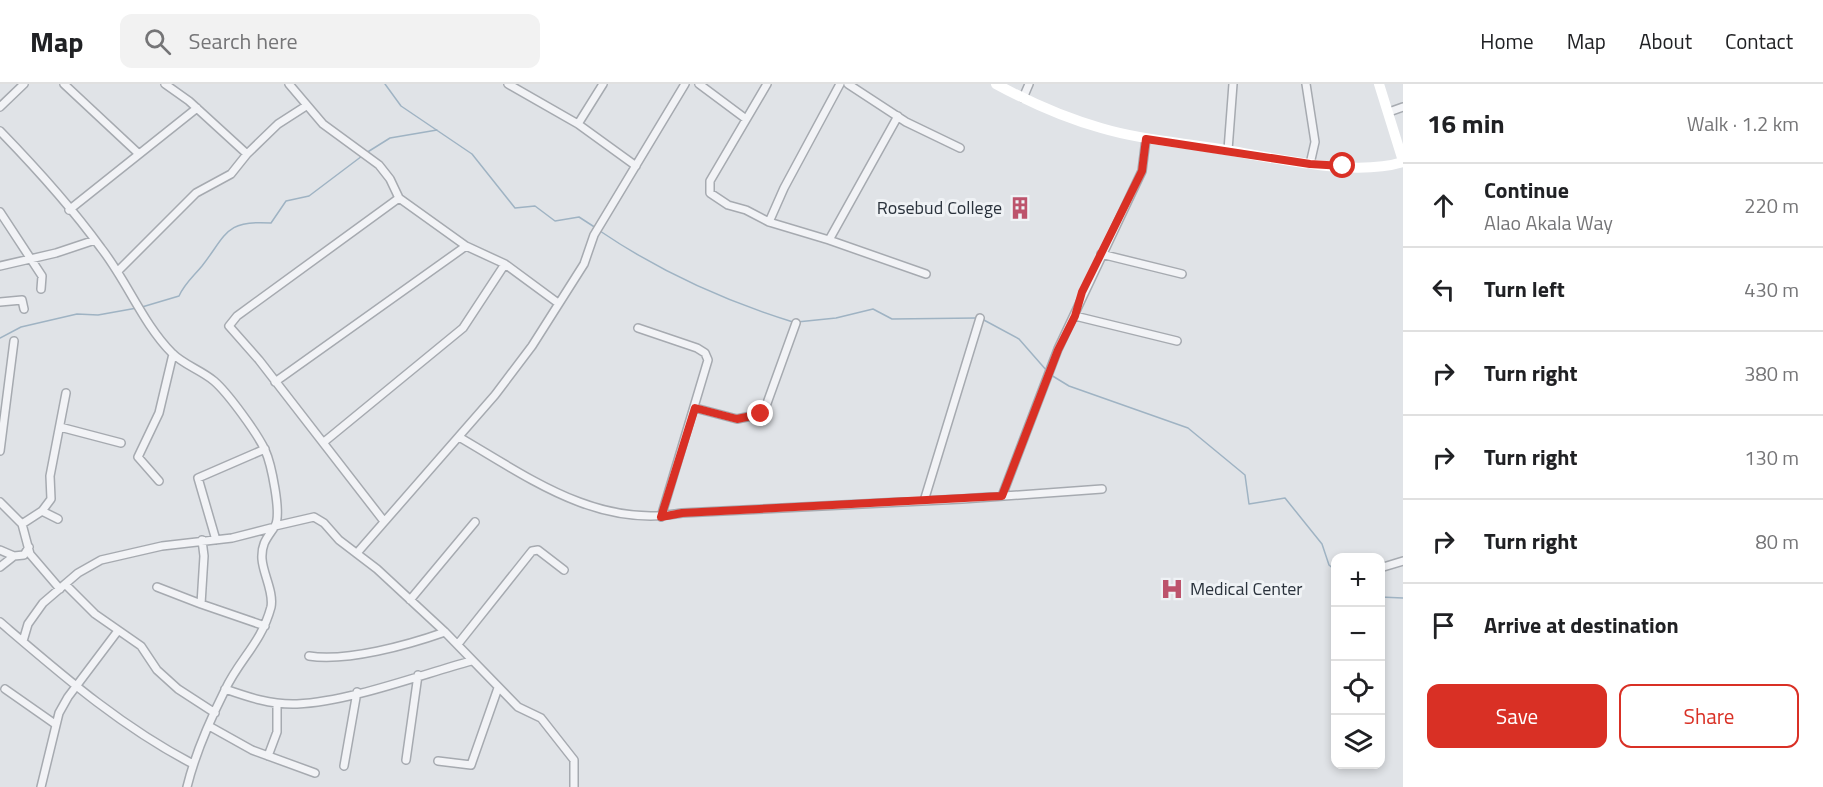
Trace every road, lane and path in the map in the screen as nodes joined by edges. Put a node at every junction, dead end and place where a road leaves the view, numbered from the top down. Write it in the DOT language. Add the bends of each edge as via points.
graph roads {
  1 [pos="24,84"];
  2 [pos="64,84"];
  3 [pos="165,84"];
  4 [pos="289,84"];
  5 [pos="603,84"];
  6 [pos="685,84"];
  7 [pos="699,84"];
  8 [pos="767,84"];
  9 [pos="840,84"];
  10 [pos="848,84"];
  11 [pos="996,84"];
  12 [pos="1029,84"];
  13 [pos="1233,84"];
  14 [pos="1306,84"];
  15 [pos="1379,84"];
  16 [pos="511,85"];
  17 [pos="295,94"];
  18 [pos="1023,98"];
  19 [pos="306,106"];
  20 [pos="0,107"];
  21 [pos="196,107"];
  22 [pos="1403,107"];
  23 [pos="1389,112"];
  24 [pos="294,113"];
  25 [pos="898,116"];
  26 [pos="746,119"];
  27 [pos="578,124"];
  28 [pos="0,131"];
  29 [pos="1146,139"];
  30 [pos="960,148"];
  31 [pos="1228,150"];
  32 [pos="139,154"];
  33 [pos="247,154"];
  34 [pos="1398,157"];
  35 [pos="1310,164"];
  36 [pos="636,166"];
  37 [pos="1403,171"];
  38 [pos="399,198"];
  39 [pos="69,210"];
  40 [pos="0,212"];
  41 [pos="769,222"];
  42 [pos="95,240"];
  43 [pos="829,240"];
  44 [pos="466,246"];
  45 [pos="1101,254"];
  46 [pos="30,258"];
  47 [pos="506,264"];
  48 [pos="0,266"];
  49 [pos="118,271"];
  50 [pos="926,274"];
  51 [pos="1182,274"];
  52 [pos="41,290"];
  53 [pos="0,302"];
  54 [pos="558,303"];
  55 [pos="24,309"];
  56 [pos="1075,316"];
  57 [pos="980,318"];
  58 [pos="796,322"];
  59 [pos="638,328"];
  60 [pos="14,341"];
  61 [pos="1177,341"];
  62 [pos="173,354"];
  63 [pos="275,382"];
  64 [pos="66,393"];
  65 [pos="695,408"];
  66 [pos="60,427"];
  67 [pos="459,437"];
  68 [pos="121,442"];
  69 [pos="324,442"];
  70 [pos="265,449"];
  71 [pos="0,451"];
  72 [pos="159,481"];
  73 [pos="1102,489"];
  74 [pos="1002,496"];
  75 [pos="924,501"];
  76 [pos="0,502"];
  77 [pos="42,511"];
  78 [pos="661,517"];
  79 [pos="58,519"];
  80 [pos="383,520"];
  81 [pos="475,522"];
  82 [pos="22,524"];
  83 [pos="273,527"];
  84 [pos="202,540"];
  85 [pos="216,540"];
  86 [pos="0,550"];
  87 [pos="28,552"];
  88 [pos="357,553"];
  89 [pos="14,556"];
  90 [pos="1403,561"];
  91 [pos="1385,566"];
  92 [pos="0,567"];
  93 [pos="564,570"];
  94 [pos="63,586"];
  95 [pos="157,587"];
  96 [pos="410,600"];
  97 [pos="201,604"];
  98 [pos="0,622"];
  99 [pos="266,626"];
  100 [pos="117,632"];
  101 [pos="445,632"];
  102 [pos="23,642"];
  103 [pos="458,644"];
  104 [pos="309,657"];
  105 [pos="471,661"];
  106 [pos="418,675"];
  107 [pos="75,687"];
  108 [pos="498,688"];
  109 [pos="5,689"];
  110 [pos="225,689"];
  111 [pos="357,692"];
  112 [pos="277,703"];
  113 [pos="215,713"];
  114 [pos="55,724"];
  115 [pos="209,726"];
  116 [pos="268,756"];
  117 [pos="406,760"];
  118 [pos="438,761"];
  119 [pos="193,764"];
  120 [pos="344,766"];
  121 [pos="315,773"];
  122 [pos="41,787"];
  123 [pos="187,787"];
  124 [pos="574,787"];
  1 -- 20 [label="street"];
  2 -- 32 [label="street"];
  3 -- 21 [label="street"];
  4 -- 17 [label="street"];
  5 -- 27 [label="street"];
  6 -- 36 [label="street"];
  7 -- 26 [label="street"];
  8 -- 26 [label="street"];
  9 -- 41 [label="street"];
  10 -- 25 [label="street"];
  11 -- 18 [label="street"];
  12 -- 18 [label="street"];
  13 -- 31 [label="street"];
  14 -- 35 [label="street" via="1315,142"];
  15 -- 23 [label="street"];
  16 -- 27 [label="street"];
  17 -- 19 [label="street"];
  17 -- 24 [label="street"];
  18 -- 29 [label="street" via="1085,124"];
  19 -- 24 [label="street"];
  19 -- 38 [label="street" via="323,124 379,165"];
  21 -- 32 [label="street"];
  21 -- 33 [label="street"];
  22 -- 23 [label="street"];
  23 -- 34 [label="street"];
  24 -- 33 [label="street"];
  25 -- 30 [label="street"];
  25 -- 43 [label="street"];
  26 -- 41 [label="street" via="708,189 720,201"];
  27 -- 36 [label="street"];
  28 -- 39 [label="street"];
  29 -- 31 [label="street"];
  29 -- 45 [label="street" via="1142,171"];
  31 -- 35 [label="street"];
  32 -- 39 [label="street"];
  33 -- 49 [label="street" via="231,174 196,193"];
  34 -- 35 [label="street" via="1379,167"];
  34 -- 37 [label="street"];
  36 -- 54 [label="street" via="594,235 584,264"];
  38 -- 44 [label="street"];
  38 -- 63 [label="street" via="230,323"];
  39 -- 42 [label="street"];
  40 -- 46 [label="street"];
  41 -- 43 [label="street"];
  42 -- 46 [label="street"];
  42 -- 49 [label="street"];
  43 -- 50 [label="street"];
  44 -- 47 [label="street"];
  44 -- 63 [label="street"];
  45 -- 51 [label="street"];
  45 -- 56 [label="street"];
  46 -- 48 [label="street"];
  46 -- 52 [label="street" via="42,276"];
  47 -- 54 [label="street"];
  47 -- 69 [label="street" via="462,328"];
  49 -- 62 [label="street"];
  53 -- 55 [label="street" via="22,300"];
  54 -- 67 [label="street" via="495,395"];
  56 -- 61 [label="street"];
  56 -- 74 [label="street"];
  57 -- 75 [label="street"];
  58 -- 65 [label="street" via="761,414 737,419"];
  59 -- 65 [label="street" via="705,352 708,365"];
  60 -- 71 [label="street"];
  62 -- 70 [label="street" via="220,386"];
  62 -- 72 [label="street" via="159,413 138,457"];
  63 -- 69 [label="street"];
  64 -- 66 [label="street"];
  65 -- 78 [label="street"];
  66 -- 68 [label="street"];
  66 -- 77 [label="street" via="50,476 51,499"];
  67 -- 78 [label="street" via="578,503 608,512"];
  67 -- 80 [label="street"];
  69 -- 80 [label="street"];
  70 -- 83 [label="street" via="275,491"];
  70 -- 85 [label="street" via="198,478"];
  73 -- 74 [label="street"];
  74 -- 75 [label="street"];
  75 -- 78 [label="street"];
  76 -- 82 [label="street"];
  77 -- 79 [label="street"];
  77 -- 82 [label="street"];
  80 -- 88 [label="street"];
  81 -- 96 [label="street"];
  82 -- 87 [label="street"];
  83 -- 85 [label="street"];
  83 -- 88 [label="street" via="317,518"];
  83 -- 99 [label="street" via="262,550 272,603"];
  84 -- 85 [label="street"];
  84 -- 94 [label="street" via="106,559 78,573"];
  84 -- 97 [label="street"];
  86 -- 89 [label="street"];
  87 -- 89 [label="street"];
  87 -- 94 [label="street"];
  88 -- 96 [label="street"];
  89 -- 92 [label="street"];
  90 -- 91 [label="street"];
  93 -- 103 [label="street" via="538,550 532,551"];
  94 -- 100 [label="street"];
  94 -- 102 [label="street" via="36,612"];
  95 -- 97 [label="street"];
  96 -- 101 [label="street"];
  97 -- 99 [label="street"];
  98 -- 102 [label="street"];
  99 -- 110 [label="street"];
  100 -- 107 [label="street"];
  100 -- 113 [label="street" via="141,646 157,670 178,689"];
  101 -- 103 [label="street"];
  101 -- 104 [label="street" via="386,649"];
  102 -- 107 [label="street"];
  103 -- 105 [label="street"];
  105 -- 106 [label="street"];
  105 -- 108 [label="street"];
  106 -- 111 [label="street"];
  106 -- 117 [label="street"];
  107 -- 114 [label="street"];
  107 -- 119 [label="street" via="143,736"];
  108 -- 118 [label="street" via="471,765"];
  108 -- 124 [label="street" via="551,729 574,760"];
  109 -- 114 [label="street"];
  110 -- 112 [label="street" via="258,701"];
  110 -- 113 [label="street"];
  111 -- 112 [label="street" via="297,704"];
  111 -- 120 [label="street"];
  112 -- 116 [label="street" via="277,732"];
  113 -- 115 [label="street"];
  114 -- 122 [label="street"];
  115 -- 116 [label="street"];
  115 -- 119 [label="street"];
  116 -- 121 [label="street"];
  119 -- 123 [label="street"];
}
